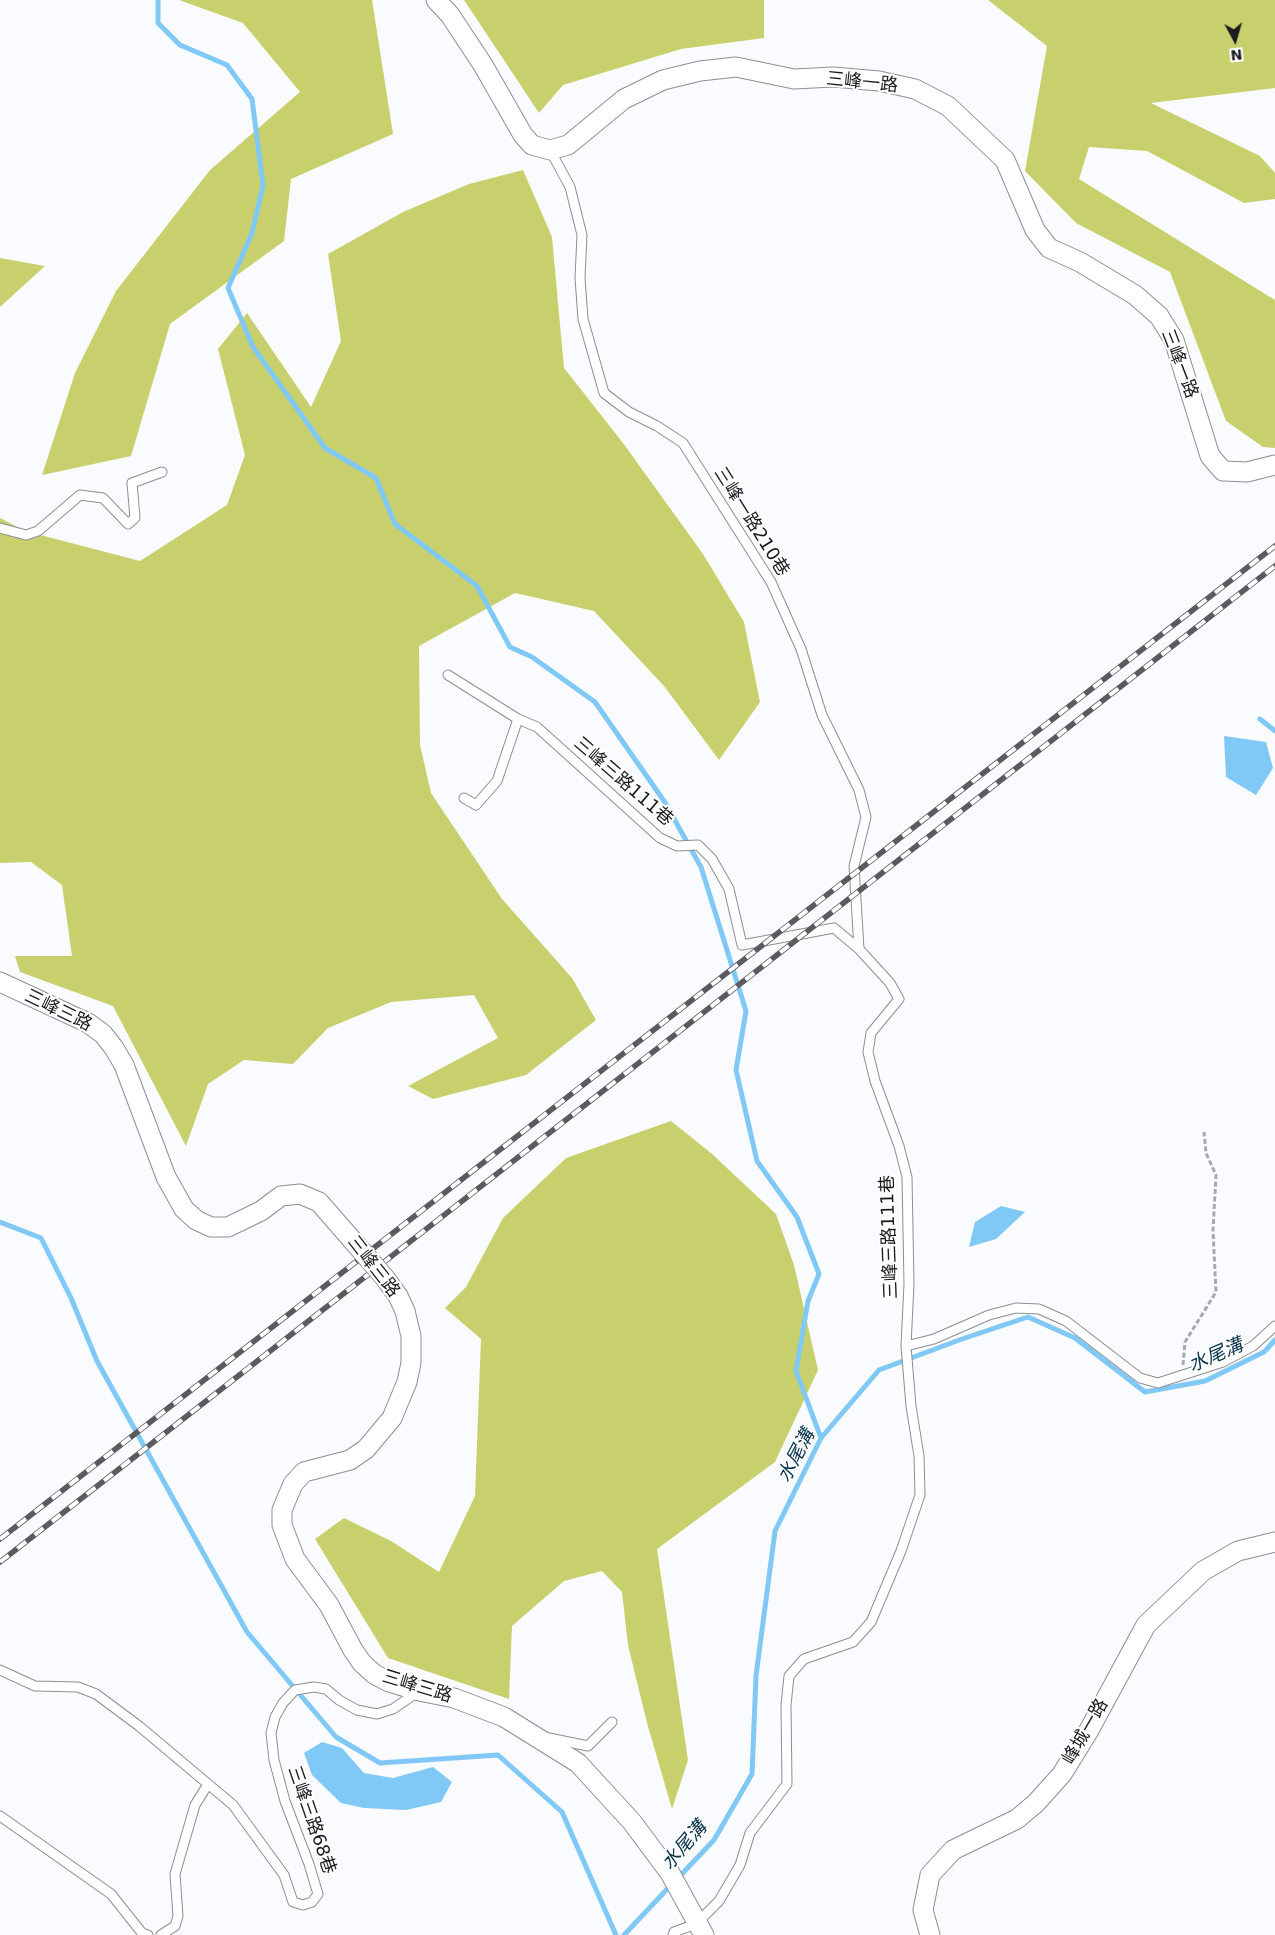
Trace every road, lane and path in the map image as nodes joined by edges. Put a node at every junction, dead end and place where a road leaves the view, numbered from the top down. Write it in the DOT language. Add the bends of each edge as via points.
graph roads {
  1 [pos="436,0"];
  2 [pos="550,150"];
  3 [pos="1275,465"];
  4 [pos="162,472"];
  5 [pos="0,528"];
  6 [pos="448,675"];
  7 [pos="518,719"];
  8 [pos="464,798"];
  9 [pos="859,949"];
  10 [pos="0,982"];
  11 [pos="1204,1132"];
  12 [pos="1275,1326"];
  13 [pos="906,1347"];
  14 [pos="1182,1375"];
  15 [pos="1275,1542"];
  16 [pos="0,1670"];
  17 [pos="419,1691"];
  18 [pos="612,1722"];
  19 [pos="534,1735"];
  20 [pos="208,1784"];
  21 [pos="0,1816"];
  22 [pos="700,1929"];
  23 [pos="148,1935"];
  24 [pos="161,1935"];
  25 [pos="673,1935"];
  26 [pos="930,1935"];
  1 -- 2 [label="street" via="450,15 483,65 523,135 532,145"];
  2 -- 3 [label="street, 三峰一路" via="568,145 624,99 663,80 700,71 736,67 794,79 879,81 915,89 948,106 1005,160 1035,230 1050,248 1135,295 1159,316 1174,340 1210,456 1224,470 1247,472"];
  2 -- 9 [label="lane, 三峰一路210巷" via="570,187 582,235 583,319 604,393 629,412 683,442 771,582 801,649 822,715 859,790 866,817 854,866"];
  4 -- 5 [label="lane" via="132,483 135,518 128,524 103,498 80,495 38,530 26,535"];
  6 -- 7 [label="lane, 三峰三路111巷"];
  7 -- 8 [label="lane" via="497,780 476,805"];
  7 -- 9 [label="lane, 三峰三路111巷" via="536,727 660,838 677,846 698,845 712,859 729,889 742,945 834,928"];
  9 -- 13 [label="lane, 三峰三路111巷" via="890,983 899,1000 872,1033 868,1052 907,1177 910,1266"];
  10 -- 17 [label="street, 三峰三路, bridge" via="88,1023 103,1034 124,1065 166,1177 184,1209 196,1220 211,1227 228,1227 261,1211 281,1196 300,1194 319,1202 398,1296 411,1336 411,1363 401,1400 392,1418 366,1449 350,1460 304,1472 293,1484 282,1510 282,1526 295,1559 329,1605 362,1663 389,1682"];
  11 -- 14 [label="path" via="1206,1153 1216,1175 1213,1230 1216,1292 1185,1342"];
  12 -- 14 [label="lane" via="1253,1346 1223,1362"];
  13 -- 14 [label="lane" via="934,1339 989,1315 1016,1308 1039,1309 1066,1321 1140,1378 1158,1383"];
  13 -- 22 [label="lane, 三峰三路111巷" via="919,1456 920,1495 901,1551 871,1622 852,1642 804,1660 789,1676 787,1784 750,1834 740,1865"];
  15 -- 26 [label="street, 峰城一路" via="1238,1551 1203,1571 1146,1625 1062,1774 1017,1819 953,1850 930,1875 922,1910"];
  16 -- 20 [label="lane, 三峰三路68巷" via="35,1686 78,1687 96,1694"];
  17 -- 19 [label="street, 三峰三路" via="454,1698 486,1710"];
  17 -- 20 [label="lane, 三峰三路68巷" via="393,1710 377,1714 357,1710 326,1689 295,1690 275,1717 271,1733 274,1760 297,1836 315,1881 318,1894 312,1902 303,1905 293,1902 284,1875 233,1805"];
  18 -- 19 [label="lane" via="588,1746"];
  19 -- 22 [label="street, 三峰三路" via="578,1763 632,1822 670,1873"];
  20 -- 24 [label="lane" via="196,1805 175,1874 178,1916 175,1926"];
  21 -- 23 [label="lane" via="111,1894 142,1933"];
  22 -- 25 [label="lane" via="674,1932"];
}
